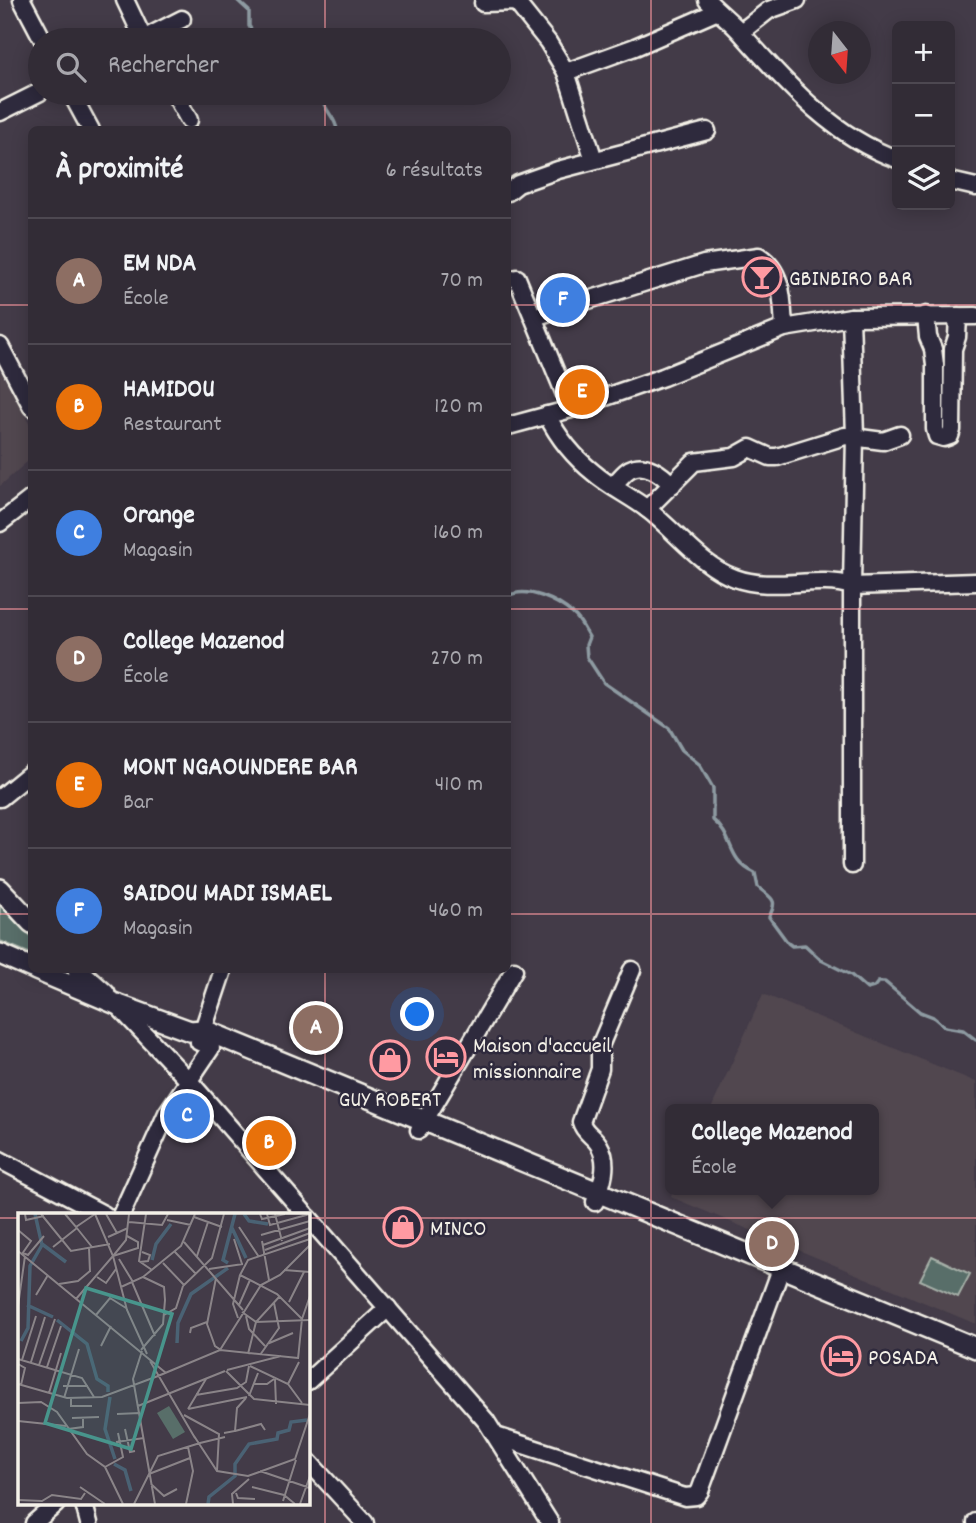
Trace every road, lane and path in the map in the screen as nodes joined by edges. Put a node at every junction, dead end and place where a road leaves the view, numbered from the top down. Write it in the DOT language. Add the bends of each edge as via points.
graph roads {
  1 [pos="22,0"];
  2 [pos="125,0"];
  3 [pos="797,0"];
  4 [pos="483,2"];
  5 [pos="712,5"];
  6 [pos="182,19"];
  7 [pos="37,28"];
  8 [pos="138,28"];
  9 [pos="165,28"];
  10 [pos="741,33"];
  11 [pos="566,72"];
  12 [pos="28,98"];
  13 [pos="77,105"];
  14 [pos="181,105"];
  15 [pos="0,112"];
  16 [pos="189,120"];
  17 [pos="89,126"];
  18 [pos="707,131"];
  19 [pos="892,157"];
  20 [pos="594,160"];
  21 [pos="955,182"];
  22 [pos="976,187"];
  23 [pos="511,190"];
  24 [pos="517,278"];
  25 [pos="926,315"];
  26 [pos="958,316"];
  27 [pos="976,316"];
  28 [pos="534,317"];
  29 [pos="851,322"];
  30 [pos="784,328"];
  31 [pos="0,346"];
  32 [pos="933,349"];
  33 [pos="953,349"];
  34 [pos="28,395"];
  35 [pos="571,409"];
  36 [pos="547,415"];
  37 [pos="511,425"];
  38 [pos="900,435"];
  39 [pos="855,436"];
  40 [pos="612,485"];
  41 [pos="672,485"];
  42 [pos="28,501"];
  43 [pos="647,509"];
  44 [pos="0,523"];
  45 [pos="976,582"];
  46 [pos="852,586"];
  47 [pos="28,775"];
  48 [pos="0,798"];
  49 [pos="852,865"];
  50 [pos="0,890"];
  51 [pos="28,919"];
  52 [pos="0,954"];
  53 [pos="28,966"];
  54 [pos="514,970"];
  55 [pos="632,970"];
  56 [pos="43,973"];
  57 [pos="81,973"];
  58 [pos="222,973"];
  59 [pos="116,1004"];
  60 [pos="201,1038"];
  61 [pos="190,1082"];
  62 [pos="422,1126"];
  63 [pos="0,1160"];
  64 [pos="597,1198"];
  65 [pos="101,1213"];
  66 [pos="122,1213"];
  67 [pos="304,1213"];
  68 [pos="310,1219"];
  69 [pos="780,1273"];
  70 [pos="388,1308"];
  71 [pos="976,1348"];
  72 [pos="976,1358"];
  73 [pos="310,1379"];
  74 [pos="496,1437"];
  75 [pos="310,1463"];
  76 [pos="54,1506"];
  77 [pos="85,1506"];
  78 [pos="34,1523"];
  79 [pos="89,1523"];
  80 [pos="365,1523"];
  81 [pos="550,1523"];
  1 -- 7 [label="street"];
  2 -- 8 [label="street"];
  3 -- 10 [label="street" via="769,10"];
  4 -- 11 [label="street" via="516,2"];
  5 -- 10 [label="street"];
  5 -- 11 [label="street" via="635,47"];
  6 -- 9 [label="street"];
  10 -- 19 [label="street" via="797,94 840,128"];
  11 -- 20 [label="street"];
  12 -- 15 [label="street"];
  13 -- 17 [label="street"];
  14 -- 16 [label="street"];
  18 -- 20 [label="street"];
  20 -- 23 [label="street"];
  21 -- 22 [label="street"];
  24 -- 28 [label="street"];
  25 -- 26 [label="street"];
  25 -- 29 [label="street"];
  25 -- 32 [label="street"];
  26 -- 27 [label="street"];
  26 -- 33 [label="street"];
  28 -- 30 [label="street" via="704,264 759,256 778,274"];
  28 -- 35 [label="street"];
  29 -- 30 [label="street"];
  29 -- 39 [label="street"];
  30 -- 35 [label="street"];
  31 -- 34 [label="street"];
  32 -- 33 [label="street"];
  32 -- 33 [label="street" via="935,429 937,436 944,438 952,430"];
  35 -- 36 [label="street"];
  36 -- 37 [label="street"];
  36 -- 40 [label="street" via="568,447"];
  38 -- 39 [label="street" via="883,441"];
  39 -- 41 [label="street" via="777,457 750,448 734,457 694,462"];
  39 -- 46 [label="street"];
  40 -- 41 [label="street" via="630,469 645,466"];
  40 -- 43 [label="street"];
  41 -- 43 [label="street"];
  42 -- 44 [label="street"];
  43 -- 46 [label="street" via="715,568 737,579"];
  45 -- 46 [label="street"];
  46 -- 49 [label="street"];
  47 -- 48 [label="street"];
  50 -- 51 [label="main road"];
  52 -- 53 [label="main road"];
  54 -- 62 [label="street"];
  55 -- 64 [label="street" via="600,1046 600,1069 581,1122 600,1147 605,1176"];
  56 -- 59 [label="main road"];
  57 -- 59 [label="main road"];
  58 -- 60 [label="street"];
  59 -- 60 [label="main road"];
  59 -- 61 [label="street"];
  60 -- 61 [label="street"];
  60 -- 62 [label="main road"];
  61 -- 66 [label="street" via="167,1112"];
  61 -- 67 [label="street"];
  62 -- 64 [label="main road"];
  63 -- 65 [label="street"];
  64 -- 69 [label="main road"];
  68 -- 70 [label="street"];
  69 -- 71 [label="main road"];
  69 -- 72 [label="main road"];
  69 -- 74 [label="street" via="696,1496 685,1497"];
  70 -- 73 [label="street"];
  70 -- 74 [label="street"];
  74 -- 81 [label="street"];
  75 -- 80 [label="street"];
  76 -- 78 [label="street"];
  77 -- 79 [label="street"];
}
